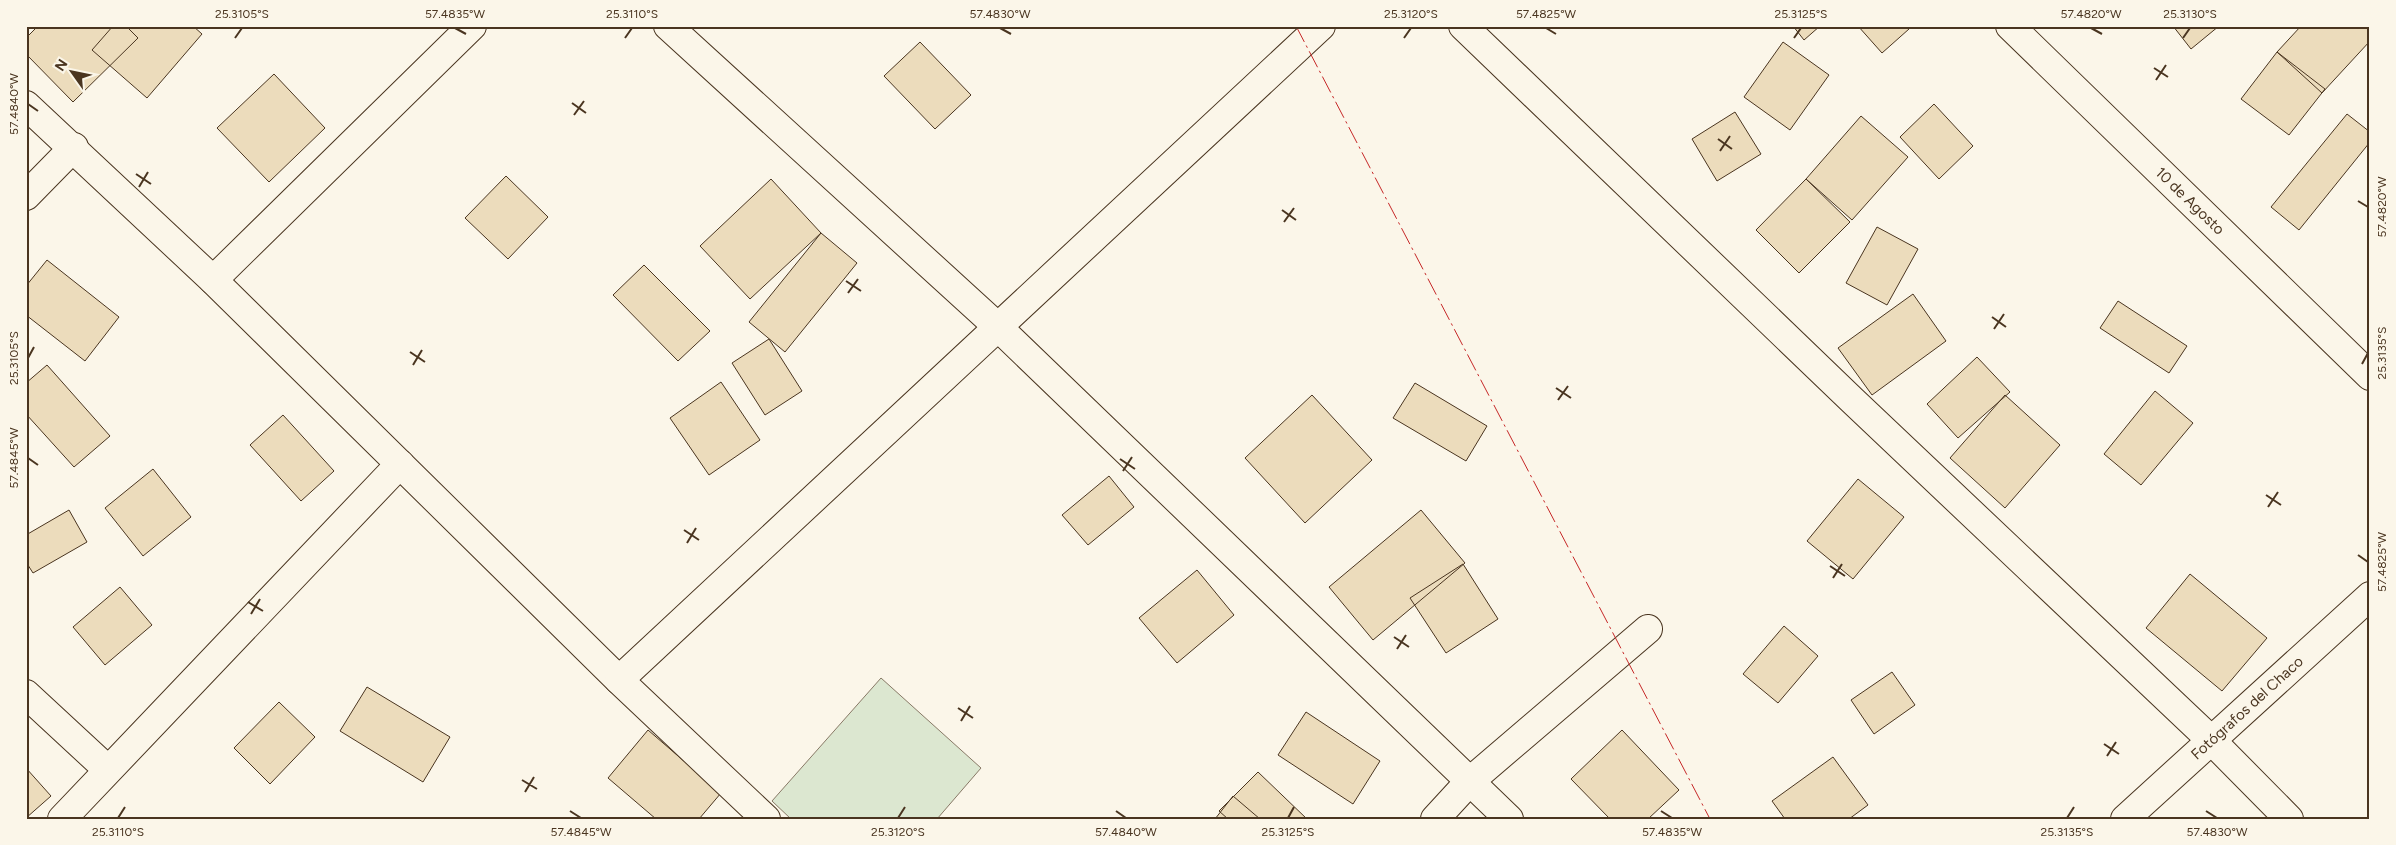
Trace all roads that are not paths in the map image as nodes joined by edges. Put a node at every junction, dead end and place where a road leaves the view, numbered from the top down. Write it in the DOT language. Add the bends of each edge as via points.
graph roads {
  1 [pos="472,26"];
  2 [pos="668,26"];
  3 [pos="1321,26"];
  4 [pos="1463,26"];
  5 [pos="2010,26"];
  6 [pos="26,105"];
  7 [pos="74,147"];
  8 [pos="26,196"];
  9 [pos="213,280"];
  10 [pos="999,328"];
  11 [pos="2370,376"];
  12 [pos="400,464"];
  13 [pos="2370,596"];
  14 [pos="1648,629"];
  15 [pos="619,680"];
  16 [pos="26,694"];
  17 [pos="2211,740"];
  18 [pos="107,769"];
  19 [pos="1469,782"];
  20 [pos="760,817"];
  21 [pos="62,819"];
  22 [pos="1435,819"];
  23 [pos="1509,819"];
  24 [pos="2125,819"];
  25 [pos="2289,819"];
  1 -- 9 [label="street"];
  2 -- 10 [label="street"];
  3 -- 10 [label="street"];
  4 -- 17 [label="street"];
  5 -- 11 [label="street, 10 de Agosto"];
  6 -- 7 [label="street"];
  7 -- 8 [label="street"];
  7 -- 9 [label="street"];
  9 -- 12 [label="street"];
  10 -- 15 [label="street"];
  10 -- 19 [label="street"];
  12 -- 15 [label="street"];
  12 -- 18 [label="street"];
  13 -- 17 [label="street, Fotógrafos del Chaco"];
  14 -- 19 [label="street"];
  15 -- 20 [label="street"];
  16 -- 18 [label="street"];
  17 -- 24 [label="street, Fotógrafos del Chaco"];
  17 -- 25 [label="street"];
  18 -- 21 [label="street"];
  19 -- 22 [label="street"];
  19 -- 23 [label="street"];
}
